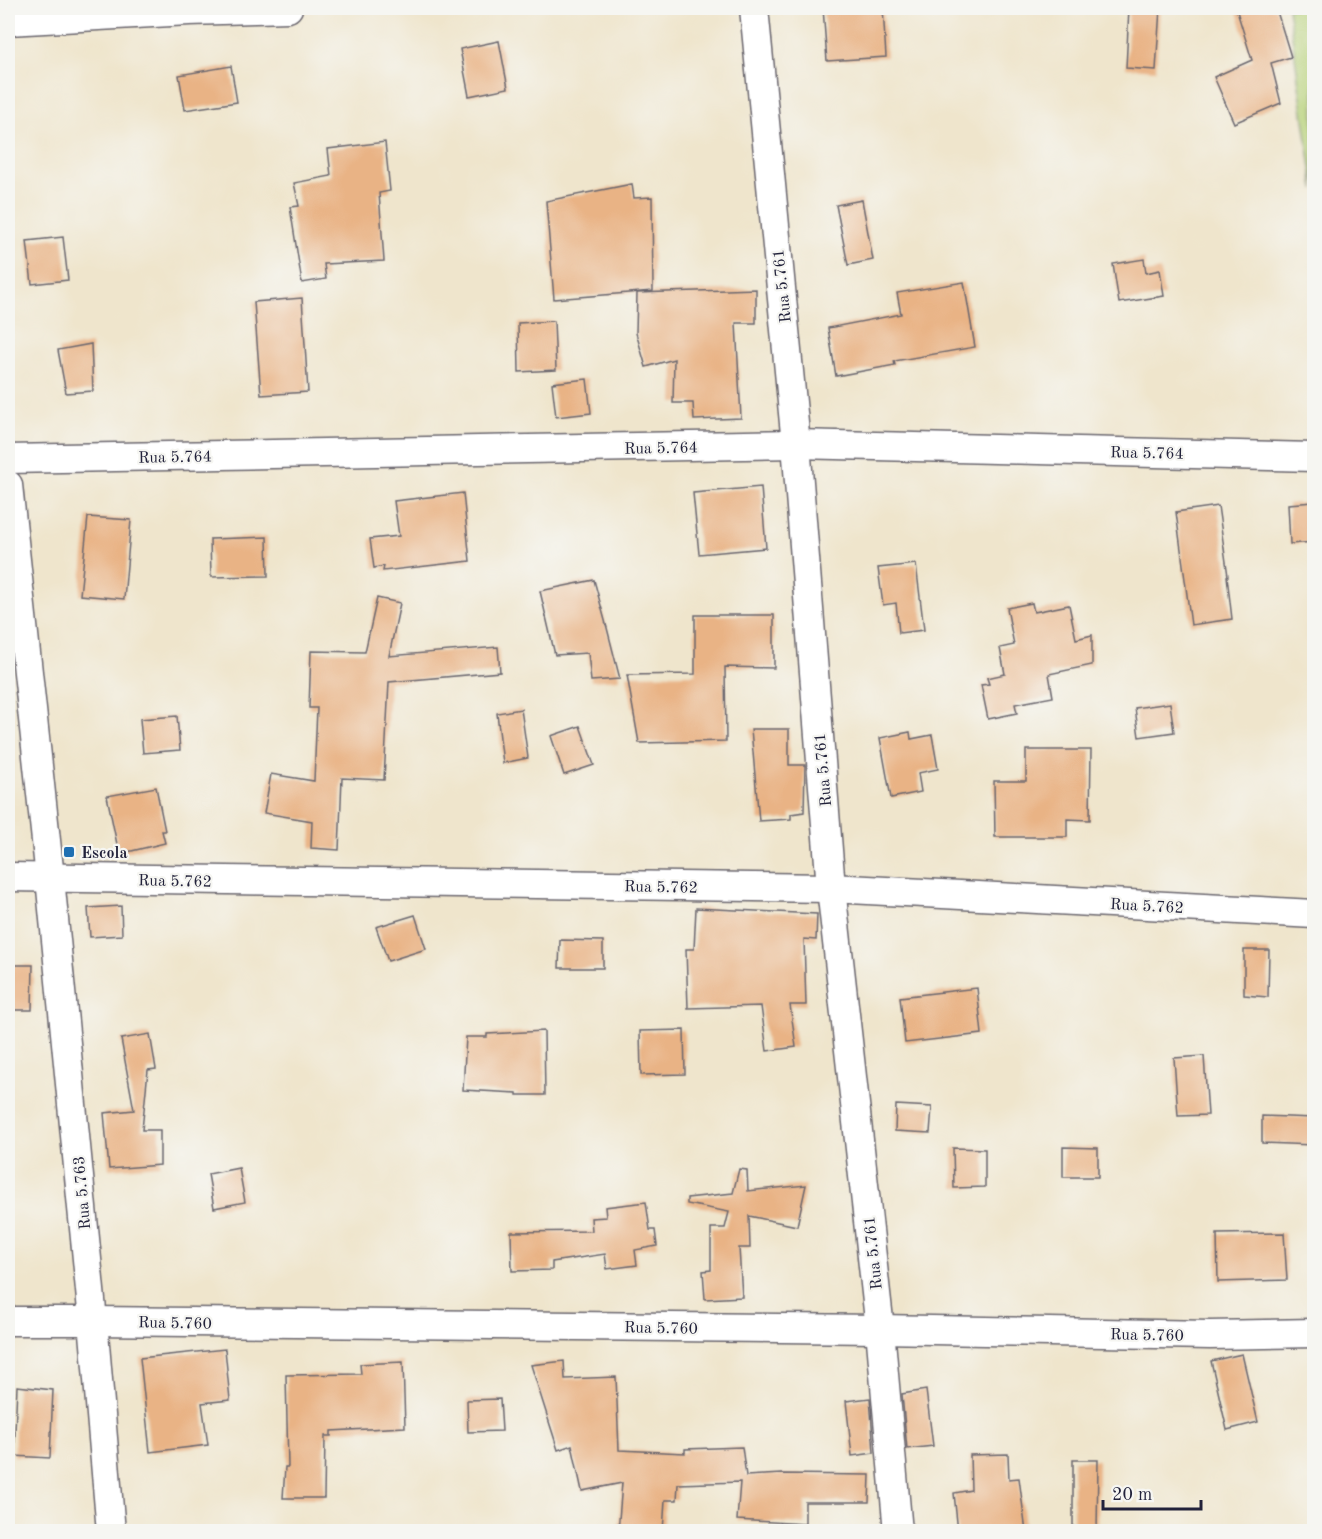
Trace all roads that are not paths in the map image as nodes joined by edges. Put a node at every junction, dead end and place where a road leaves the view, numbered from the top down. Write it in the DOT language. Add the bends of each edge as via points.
graph roads {
  1 [pos="288,8"];
  2 [pos="754,8"];
  3 [pos="8,21"];
  4 [pos="796,444"];
  5 [pos="1314,456"];
  6 [pos="8,459"];
  7 [pos="8,486"];
  8 [pos="49,867"];
  9 [pos="8,877"];
  10 [pos="831,888"];
  11 [pos="1314,914"];
  12 [pos="8,1321"];
  13 [pos="93,1321"];
  14 [pos="880,1329"];
  15 [pos="1314,1332"];
  16 [pos="111,1532"];
  17 [pos="898,1532"];
  1 -- 3 [label="street"];
  2 -- 4 [label="street, Rua 5.761"];
  4 -- 5 [label="street, Rua 5.764"];
  4 -- 6 [label="street, Rua 5.764"];
  4 -- 10 [label="street, Rua 5.761"];
  7 -- 8 [label="street, Rua 5.763"];
  8 -- 9 [label="street, Rua 5.762"];
  8 -- 10 [label="street, Rua 5.762"];
  8 -- 13 [label="street, Rua 5.763"];
  10 -- 11 [label="street, Rua 5.762"];
  10 -- 14 [label="street, Rua 5.761"];
  12 -- 13 [label="street, Rua 5.760"];
  13 -- 14 [label="street, Rua 5.760"];
  13 -- 16 [label="street, Rua 5.763"];
  14 -- 15 [label="street, Rua 5.760" via="1210,1335"];
  14 -- 17 [label="street, Rua 5.761"];
}
